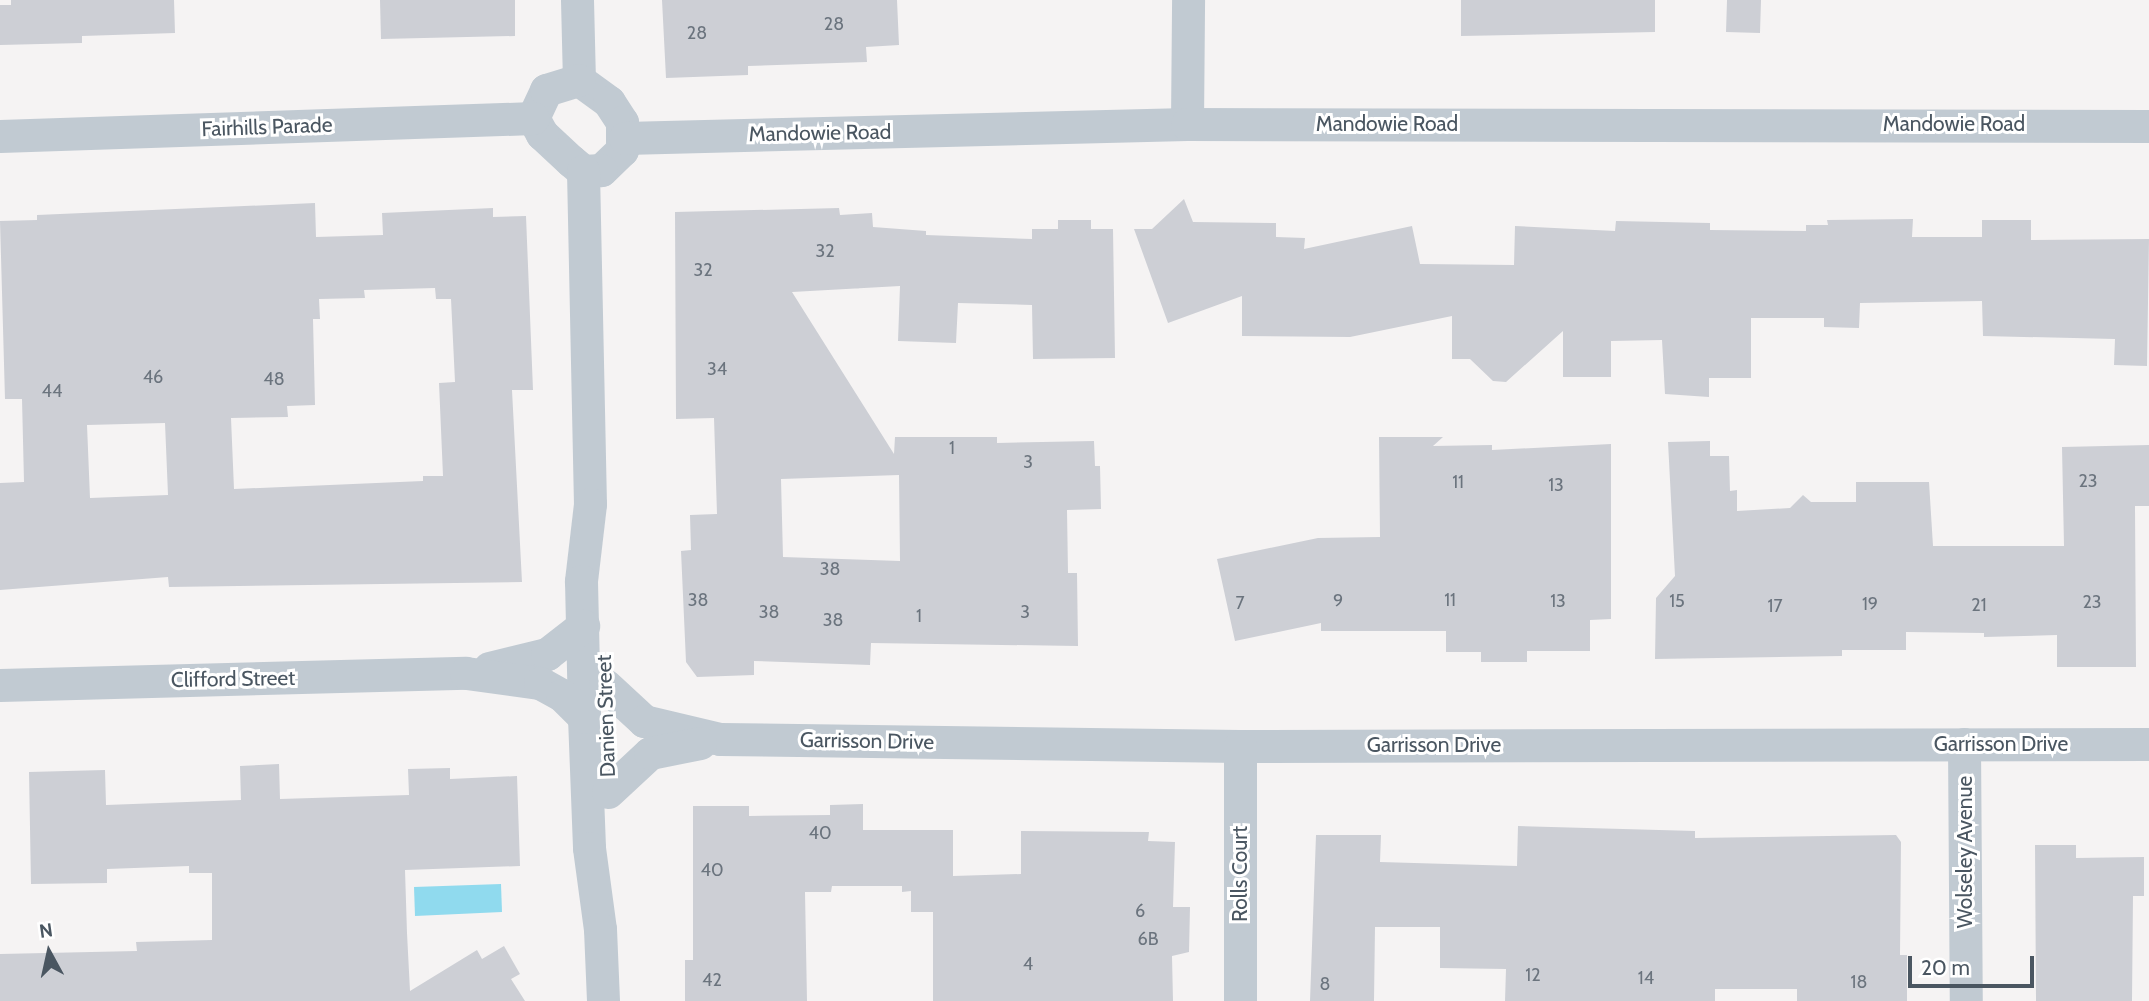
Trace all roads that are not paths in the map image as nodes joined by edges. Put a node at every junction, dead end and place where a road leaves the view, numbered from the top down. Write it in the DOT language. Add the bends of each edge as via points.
graph roads {
  1 [pos="576,0"];
  2 [pos="1188,0"];
  3 [pos="579,80"];
  4 [pos="533,118"];
  5 [pos="1187,124"];
  6 [pos="2149,126"];
  7 [pos="0,136"];
  8 [pos="625,138"];
  9 [pos="583,171"];
  10 [pos="590,504"];
  11 [pos="583,626"];
  12 [pos="466,673"];
  13 [pos="0,685"];
  14 [pos="604,685"];
  15 [pos="584,717"];
  16 [pos="720,739"];
  17 [pos="1964,744"];
  18 [pos="2149,744"];
  19 [pos="1240,746"];
  20 [pos="608,792"];
  21 [pos="600,929"];
  22 [pos="603,1001"];
  23 [pos="1240,1001"];
  24 [pos="1966,1001"];
  1 -- 3 [label="street"];
  2 -- 5 [label="street"];
  3 -- 4 [label="street" via="546,90"];
  3 -- 8 [label="street" via="609,102 622,122"];
  4 -- 7 [label="street, Fairhills Parade"];
  4 -- 9 [label="street" via="542,134"];
  5 -- 6 [label="street, Mandowie Road"];
  5 -- 8 [label="street, Mandowie Road"];
  8 -- 9 [label="street" via="612,163"];
  9 -- 10 [label="street, Danien Street"];
  10 -- 11 [label="street, Danien Street" via="582,548"];
  10 -- 14 [label="street, Danien Street" via="601,550"];
  11 -- 12 [label="street, Clifford Street" via="542,656"];
  11 -- 15 [label="street, Danien Street"];
  12 -- 13 [label="street, Clifford Street"];
  12 -- 15 [label="street, Clifford Street" via="540,683 562,695"];
  14 -- 16 [label="street, Garrisson Drive" via="644,722"];
  14 -- 20 [label="street, Danien Street"];
  15 -- 21 [label="street, Danien Street" via="589,848"];
  16 -- 19 [label="street, Garrisson Drive"];
  16 -- 20 [label="street, Garrisson Drive" via="650,753"];
  17 -- 18 [label="street, Garrisson Drive"];
  17 -- 19 [label="street, Garrisson Drive"];
  17 -- 24 [label="street, Wolseley Avenue"];
  19 -- 23 [label="street, Rolls Court"];
  20 -- 21 [label="street, Danien Street" via="609,850"];
  21 -- 22 [label="street, Danien Street"];
}
